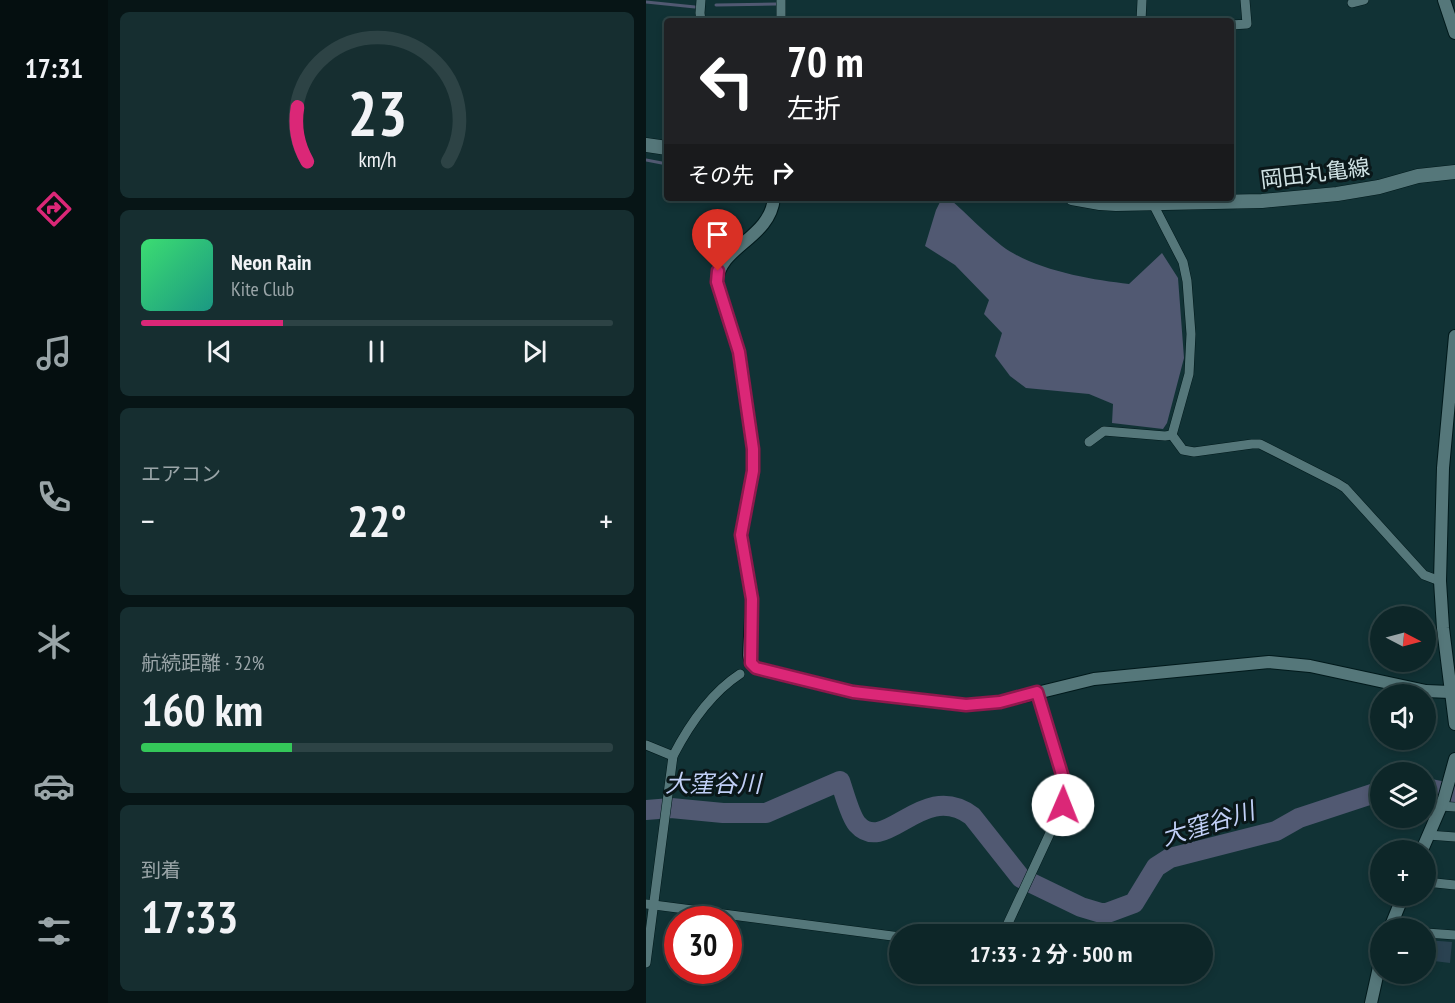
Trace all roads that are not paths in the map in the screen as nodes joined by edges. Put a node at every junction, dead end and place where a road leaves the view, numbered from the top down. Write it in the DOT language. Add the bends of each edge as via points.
graph roads {
  1 [pos="701,0"];
  2 [pos="781,0"];
  3 [pos="1142,0"];
  4 [pos="1245,0"];
  5 [pos="1364,0"];
  6 [pos="1444,0"];
  7 [pos="1352,3"];
  8 [pos="701,18"];
  9 [pos="781,18"];
  10 [pos="1141,18"];
  11 [pos="1234,25"];
  12 [pos="1454,32"];
  13 [pos="646,145"];
  14 [pos="664,148"];
  15 [pos="1454,172"];
  16 [pos="774,201"];
  17 [pos="1086,201"];
  18 [pos="1117,201"];
  19 [pos="1153,204"];
  20 [pos="1454,336"];
  21 [pos="1172,435"];
  22 [pos="1089,442"];
  23 [pos="1449,468"];
  24 [pos="1440,581"];
  25 [pos="740,674"];
  26 [pos="1037,692"];
  27 [pos="1450,692"];
  28 [pos="1454,724"];
  29 [pos="646,745"];
  30 [pos="673,756"];
  31 [pos="1454,759"];
  32 [pos="1444,798"];
  33 [pos="1454,807"];
  34 [pos="1428,835"];
  35 [pos="1454,837"];
  36 [pos="1426,840"];
  37 [pos="1436,883"];
  38 [pos="1454,885"];
  39 [pos="650,904"];
  40 [pos="1008,924"];
  41 [pos="1436,934"];
  42 [pos="1454,935"];
  43 [pos="889,936"];
  44 [pos="646,963"];
  45 [pos="1375,984"];
  46 [pos="1371,1003"];
  1 -- 8 [label="street"];
  2 -- 9 [label="street"];
  3 -- 10 [label="street"];
  4 -- 11 [label="street" via="1247,24"];
  5 -- 7 [label="street"];
  6 -- 12 [label="street"];
  13 -- 14 [label="main road"];
  15 -- 19 [label="main road, 岡田丸亀線" via="1337,194"];
  16 -- 26 [label="street" via="766,223 724,261 717,282 739,352 753,449 753,471 741,535 752,599 751,663 756,668 853,692 945,703 1000,702"];
  17 -- 18 [label="main road, 岡田丸亀線"];
  18 -- 19 [label="main road, 岡田丸亀線"];
  19 -- 21 [label="street" via="1183,262 1187,281 1190,364"];
  20 -- 23 [label="street"];
  21 -- 22 [label="street" via="1104,431"];
  21 -- 24 [label="street" via="1183,450 1194,452 1260,444 1337,483 1424,575"];
  23 -- 24 [label="street"];
  24 -- 27 [label="street"];
  25 -- 30 [label="street" via="723,686 684,734"];
  26 -- 27 [label="street" via="1131,674 1269,662"];
  26 -- 40 [label="street" via="1065,791 1063,805"];
  27 -- 28 [label="street"];
  29 -- 30 [label="street"];
  30 -- 39 [label="street"];
  31 -- 32 [label="street"];
  32 -- 33 [label="street"];
  32 -- 34 [label="street"];
  34 -- 35 [label="street"];
  34 -- 36 [label="street"];
  37 -- 38 [label="street"];
  39 -- 43 [label="street"];
  39 -- 44 [label="street"];
  41 -- 42 [label="street"];
  45 -- 46 [label="street"];
}
